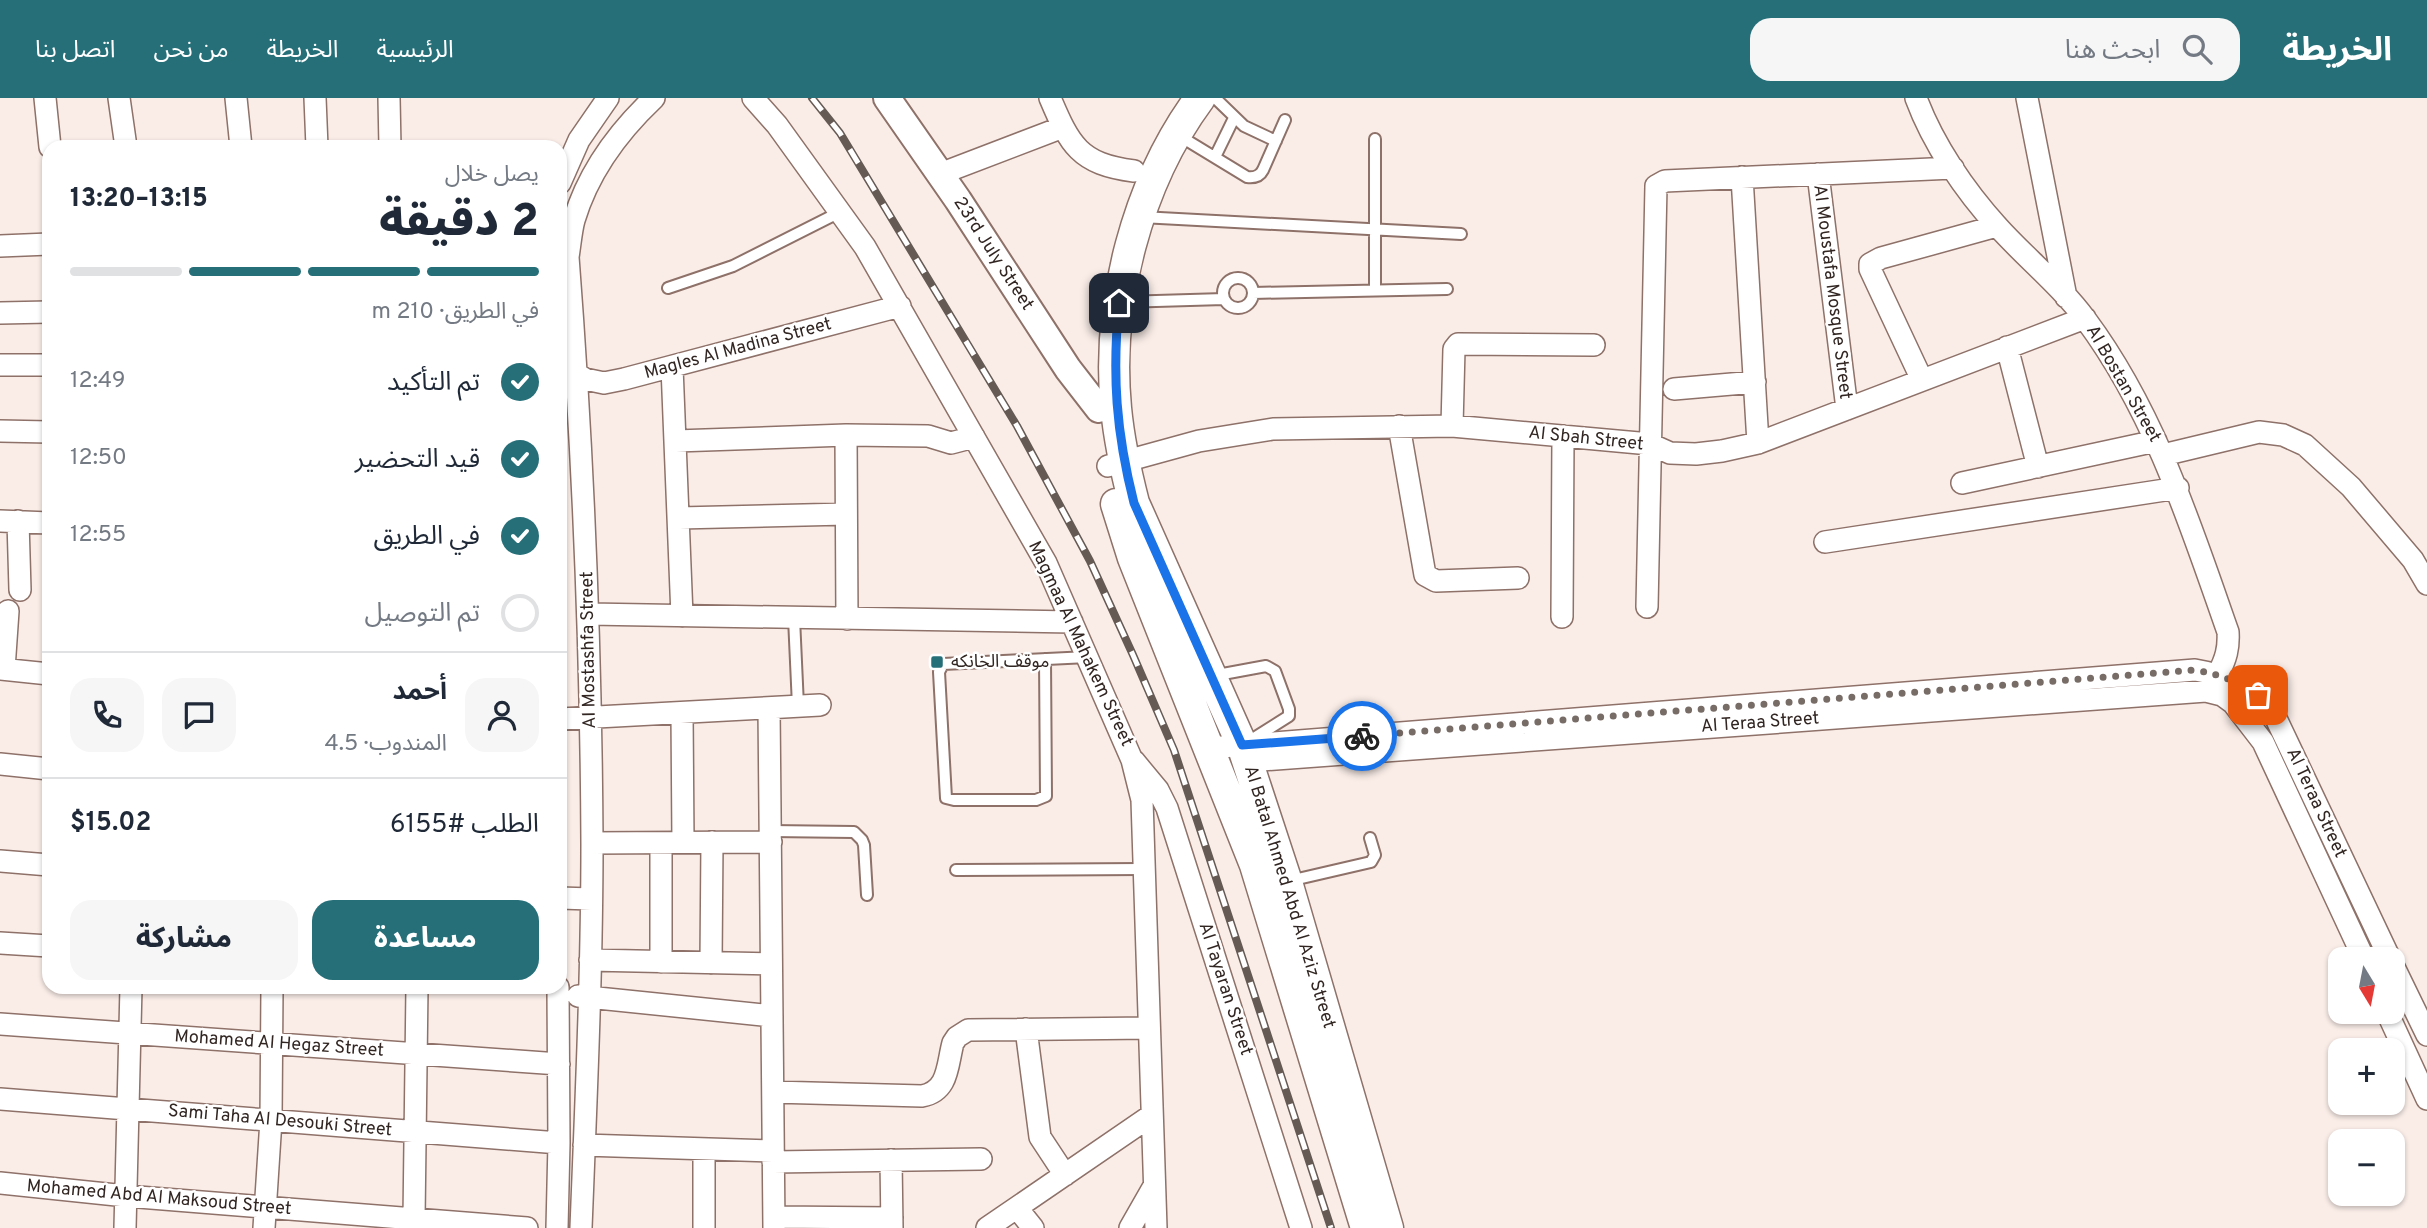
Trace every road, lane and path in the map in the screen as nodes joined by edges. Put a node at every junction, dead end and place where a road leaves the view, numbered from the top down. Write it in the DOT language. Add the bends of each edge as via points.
graph roads {
  1 [pos="44,98"];
  2 [pos="119,98"];
  3 [pos="236,98"];
  4 [pos="315,98"];
  5 [pos="389,98"];
  6 [pos="608,98"];
  7 [pos="654,98"];
  8 [pos="753,98"];
  9 [pos="1050,98"];
  10 [pos="1176,98"];
  11 [pos="1200,98"];
  12 [pos="1215,98"];
  13 [pos="1916,98"];
  14 [pos="2027,98"];
  15 [pos="895,99"];
  16 [pos="1234,118"];
  17 [pos="1285,120"];
  18 [pos="1063,127"];
  19 [pos="1176,133"];
  20 [pos="1375,139"];
  21 [pos="50,140"];
  22 [pos="125,140"];
  23 [pos="239,140"];
  24 [pos="317,140"];
  25 [pos="390,140"];
  26 [pos="1276,141"];
  27 [pos="1215,157"];
  28 [pos="567,167"];
  29 [pos="1953,168"];
  30 [pos="1134,171"];
  31 [pos="940,174"];
  32 [pos="1818,174"];
  33 [pos="1742,177"];
  34 [pos="840,212"];
  35 [pos="1138,217"];
  36 [pos="567,221"];
  37 [pos="1997,226"];
  38 [pos="1374,230"];
  39 [pos="1461,234"];
  40 [pos="42,244"];
  41 [pos="0,246"];
  42 [pos="668,288"];
  43 [pos="1447,289"];
  44 [pos="1375,290"];
  45 [pos="1254,293"];
  46 [pos="2066,298"];
  47 [pos="1224,299"];
  48 [pos="1119,303"];
  49 [pos="900,306"];
  50 [pos="42,312"];
  51 [pos="0,313"];
  52 [pos="2085,318"];
  53 [pos="1594,345"];
  54 [pos="2007,348"];
  55 [pos="0,365"];
  56 [pos="42,365"];
  57 [pos="672,367"];
  58 [pos="568,369"];
  59 [pos="1922,380"];
  60 [pos="1755,382"];
  61 [pos="1674,389"];
  62 [pos="1099,408"];
  63 [pos="1847,409"];
  64 [pos="1399,426"];
  65 [pos="1452,426"];
  66 [pos="0,431"];
  67 [pos="42,432"];
  68 [pos="846,435"];
  69 [pos="1563,436"];
  70 [pos="974,437"];
  71 [pos="676,441"];
  72 [pos="1758,443"];
  73 [pos="1650,444"];
  74 [pos="2159,448"];
  75 [pos="1115,464"];
  76 [pos="2038,467"];
  77 [pos="1962,483"];
  78 [pos="2178,488"];
  79 [pos="846,514"];
  80 [pos="679,518"];
  81 [pos="9,521"];
  82 [pos="42,523"];
  83 [pos="1825,542"];
  84 [pos="1518,578"];
  85 [pos="2427,584"];
  86 [pos="20,590"];
  87 [pos="1647,607"];
  88 [pos="8,611"];
  89 [pos="589,614"];
  90 [pos="682,616"];
  91 [pos="1562,617"];
  92 [pos="794,618"];
  93 [pos="847,619"];
  94 [pos="1072,622"];
  95 [pos="1088,657"];
  96 [pos="1045,659"];
  97 [pos="2,669"];
  98 [pos="42,673"];
  99 [pos="2218,674"];
  100 [pos="1210,676"];
  101 [pos="820,705"];
  102 [pos="798,706"];
  103 [pos="769,708"];
  104 [pos="682,713"];
  105 [pos="591,718"];
  106 [pos="567,719"];
  107 [pos="1209,748"];
  108 [pos="1245,753"];
  109 [pos="1132,760"];
  110 [pos="0,764"];
  111 [pos="42,768"];
  112 [pos="771,836"];
  113 [pos="1370,838"];
  114 [pos="683,842"];
  115 [pos="712,842"];
  116 [pos="592,843"];
  117 [pos="661,843"];
  118 [pos="0,861"];
  119 [pos="42,864"];
  120 [pos="1143,869"];
  121 [pos="956,870"];
  122 [pos="1287,882"];
  123 [pos="867,895"];
  124 [pos="567,898"];
  125 [pos="591,899"];
  126 [pos="0,943"];
  127 [pos="42,946"];
  128 [pos="2358,947"];
  129 [pos="2384,947"];
  130 [pos="590,960"];
  131 [pos="661,962"];
  132 [pos="710,963"];
  133 [pos="771,964"];
  134 [pos="2405,990"];
  135 [pos="567,992"];
  136 [pos="131,994"];
  137 [pos="272,994"];
  138 [pos="417,994"];
  139 [pos="558,994"];
  140 [pos="590,997"];
  141 [pos="772,1016"];
  142 [pos="0,1024"];
  143 [pos="2393,1024"];
  144 [pos="1149,1028"];
  145 [pos="1026,1030"];
  146 [pos="130,1033"];
  147 [pos="2427,1035"];
  148 [pos="272,1044"];
  149 [pos="416,1054"];
  150 [pos="559,1064"];
  151 [pos="773,1092"];
  152 [pos="0,1099"];
  153 [pos="2427,1099"];
  154 [pos="128,1109"];
  155 [pos="1153,1115"];
  156 [pos="271,1120"];
  157 [pos="416,1131"];
  158 [pos="559,1143"];
  159 [pos="584,1145"];
  160 [pos="704,1149"];
  161 [pos="773,1156"];
  162 [pos="981,1159"];
  163 [pos="891,1160"];
  164 [pos="1065,1175"];
  165 [pos="0,1183"];
  166 [pos="1155,1184"];
  167 [pos="126,1196"];
  168 [pos="1017,1208"];
  169 [pos="265,1218"];
  170 [pos="414,1219"];
  171 [pos="774,1223"];
  172 [pos="892,1223"];
  173 [pos="125,1228"];
  174 [pos="527,1228"];
  175 [pos="557,1228"];
  176 [pos="581,1228"];
  177 [pos="704,1228"];
  178 [pos="987,1228"];
  179 [pos="1033,1228"];
  180 [pos="1130,1228"];
  181 [pos="1156,1228"];
  182 [pos="1301,1228"];
  183 [pos="1366,1228"];
  184 [pos="1388,1228"];
  1 -- 21 [label="street"];
  2 -- 22 [label="street"];
  3 -- 23 [label="street"];
  4 -- 24 [label="street"];
  5 -- 25 [label="street"];
  6 -- 28 [label="street" via="579,140"];
  7 -- 36 [label="street, Al Mostashfa Street" via="609,150"];
  8 -- 34 [label="street, Magmaa Al Mahakem Street"];
  9 -- 18 [label="street"];
  10 -- 30 [label="main road, Al Batal Ahmed Abd Al Aziz Street"];
  11 -- 19 [label="main road, Al Batal Ahmed Abd Al Aziz Street"];
  12 -- 16 [label="lane"];
  13 -- 29 [label="street, Al Bostan Street"];
  14 -- 46 [label="street"];
  15 -- 31 [label="street, 23rd July Street"];
  16 -- 26 [label="lane"];
  16 -- 27 [label="lane"];
  17 -- 26 [label="lane"];
  18 -- 30 [label="street" via="1070,141 1095,162"];
  18 -- 31 [label="street"];
  19 -- 27 [label="lane"];
  19 -- 35 [label="main road, Al Batal Ahmed Abd Al Aziz Street"];
  20 -- 38 [label="lane"];
  26 -- 27 [label="lane" via="1257,176 1247,177"];
  29 -- 32 [label="street"];
  29 -- 37 [label="street, Al Bostan Street"];
  30 -- 62 [label="main road, Al Batal Ahmed Abd Al Aziz Street" via="1113,244 1100,326"];
  31 -- 62 [label="street, 23rd July Street"];
  32 -- 33 [label="street"];
  32 -- 63 [label="street, Al Moustafa Mosque Street"];
  33 -- 60 [label="street"];
  33 -- 73 [label="street" via="1665,181 1656,186"];
  34 -- 42 [label="lane" via="733,266"];
  34 -- 49 [label="street, Magmaa Al Mahakem Street"];
  35 -- 38 [label="lane"];
  35 -- 48 [label="main road, Al Batal Ahmed Abd Al Aziz Street"];
  36 -- 58 [label="street, Al Mostashfa Street"];
  37 -- 46 [label="street, Al Bostan Street"];
  37 -- 59 [label="street" via="1870,264"];
  38 -- 39 [label="lane"];
  38 -- 44 [label="lane"];
  40 -- 41 [label="street"];
  43 -- 44 [label="lane"];
  44 -- 45 [label="lane"];
  45 -- 47 [label="lane" via="1249,304 1238,309"];
  45 -- 47 [label="lane" via="1249,282 1232,279 1224,288"];
  46 -- 52 [label="street, Al Bostan Street"];
  47 -- 48 [label="lane"];
  48 -- 75 [label="main road, Al Batal Ahmed Abd Al Aziz Street"];
  49 -- 57 [label="street, Magles Al Madina Street"];
  49 -- 70 [label="street, Magmaa Al Mahakem Street"];
  50 -- 51 [label="street"];
  52 -- 54 [label="street, Al Sbah Street"];
  52 -- 74 [label="street, Al Bostan Street"];
  53 -- 65 [label="street" via="1458,344 1454,349"];
  54 -- 59 [label="street, Al Sbah Street"];
  54 -- 76 [label="street"];
  55 -- 56 [label="street"];
  57 -- 58 [label="street, Magles Al Madina Street" via="604,383"];
  57 -- 71 [label="street"];
  58 -- 89 [label="street, Al Mostashfa Street"];
  59 -- 63 [label="street, Al Sbah Street"];
  60 -- 61 [label="street"];
  60 -- 72 [label="street"];
  62 -- 75 [label="main road, Al Batal Ahmed Abd Al Aziz Street"];
  63 -- 72 [label="street, Al Sbah Street"];
  64 -- 65 [label="street, Al Sbah Street"];
  64 -- 75 [label="street, Al Sbah Street" via="1273,429 1199,441"];
  64 -- 84 [label="street" via="1425,575 1436,581"];
  65 -- 69 [label="street, Al Sbah Street"];
  66 -- 67 [label="street"];
  68 -- 70 [label="street" via="928,436 951,443"];
  68 -- 71 [label="street"];
  68 -- 79 [label="street"];
  69 -- 73 [label="street, Al Sbah Street"];
  69 -- 91 [label="street"];
  70 -- 94 [label="street, Magmaa Al Mahakem Street" via="1046,563"];
  71 -- 80 [label="street"];
  72 -- 73 [label="street, Al Sbah Street" via="1696,454 1670,453"];
  73 -- 87 [label="street"];
  74 -- 76 [label="street"];
  74 -- 78 [label="street, Al Bostan Street"];
  74 -- 85 [label="street" via="2259,432 2283,435 2305,446 2351,486 2413,560"];
  75 -- 100 [label="main road, Al Batal Ahmed Abd Al Aziz Street"];
  75 -- 107 [label="main road, Al Batal Ahmed Abd Al Aziz Street" via="1110,485 1133,558"];
  76 -- 77 [label="street"];
  78 -- 83 [label="street"];
  78 -- 99 [label="street, Al Bostan Street" via="2228,632 2229,646"];
  79 -- 80 [label="street"];
  79 -- 93 [label="street"];
  80 -- 90 [label="street"];
  81 -- 82 [label="street"];
  81 -- 86 [label="street"];
  88 -- 97 [label="street"];
  89 -- 90 [label="street"];
  89 -- 105 [label="street, Al Mostashfa Street"];
  90 -- 92 [label="street"];
  92 -- 93 [label="street"];
  92 -- 102 [label="lane"];
  93 -- 94 [label="street"];
  94 -- 95 [label="street, Magmaa Al Mahakem Street"];
  95 -- 96 [label="lane"];
  95 -- 109 [label="street, Magmaa Al Mahakem Street"];
  96 -- 96 [label="lane" via="946,663 940,667 946,798 1036,800 1046,796"];
  97 -- 98 [label="street"];
  99 -- 108 [label="street, Al Teraa Street" via="2195,670"];
  99 -- 129 [label="street, Al Teraa Street" via="2258,695 2273,712"];
  100 -- 108 [label="main road, Al Batal Ahmed Abd Al Aziz Street"];
  100 -- 108 [label="lane" via="1266,666 1275,671 1289,716"];
  101 -- 102 [label="street"];
  102 -- 103 [label="street"];
  103 -- 104 [label="street"];
  103 -- 112 [label="street"];
  104 -- 105 [label="street"];
  104 -- 114 [label="street"];
  105 -- 106 [label="street"];
  105 -- 116 [label="street, Al Mostashfa Street"];
  107 -- 108 [label="street, Al Teraa Street"];
  107 -- 183 [label="main road, Al Batal Ahmed Abd Al Aziz Street" via="1255,866"];
  108 -- 122 [label="main road, Al Batal Ahmed Abd Al Aziz Street"];
  108 -- 128 [label="street, Al Teraa Street" via="2206,691 2234,703 2263,743"];
  109 -- 120 [label="street, Magmaa Al Mahakem Street" via="1142,800"];
  109 -- 182 [label="street, Al Tayaran Street" via="1147,774 1167,808"];
  110 -- 111 [label="street"];
  112 -- 115 [label="street"];
  112 -- 123 [label="lane" via="854,832 863,840"];
  112 -- 133 [label="street"];
  113 -- 122 [label="lane" via="1375,855 1371,862"];
  114 -- 115 [label="street"];
  114 -- 117 [label="street"];
  115 -- 132 [label="street"];
  116 -- 117 [label="street"];
  116 -- 125 [label="street, Al Mostashfa Street"];
  117 -- 131 [label="street"];
  118 -- 119 [label="street"];
  120 -- 121 [label="lane"];
  120 -- 144 [label="street, Magmaa Al Mahakem Street"];
  122 -- 184 [label="main road, Al Batal Ahmed Abd Al Aziz Street"];
  124 -- 125 [label="street"];
  125 -- 130 [label="street, Al Mostashfa Street"];
  126 -- 127 [label="street"];
  130 -- 131 [label="street"];
  130 -- 140 [label="street, Al Mostashfa Street"];
  131 -- 132 [label="street"];
  132 -- 133 [label="street"];
  133 -- 141 [label="street"];
  134 -- 147 [label="street, Al Teraa Street"];
  135 -- 140 [label="street"];
  136 -- 146 [label="street"];
  137 -- 148 [label="street"];
  138 -- 149 [label="street"];
  139 -- 150 [label="street"];
  140 -- 141 [label="street"];
  140 -- 159 [label="street, Al Mostashfa Street"];
  141 -- 151 [label="street"];
  142 -- 146 [label="street, Mohamed Al Hegaz Street"];
  143 -- 153 [label="street"];
  144 -- 145 [label="street"];
  144 -- 155 [label="street, Magmaa Al Mahakem Street"];
  145 -- 151 [label="street" via="962,1033 953,1043 942,1085 930,1094"];
  145 -- 164 [label="street" via="1040,1138"];
  146 -- 148 [label="street, Mohamed Al Hegaz Street"];
  146 -- 154 [label="street"];
  148 -- 149 [label="street, Mohamed Al Hegaz Street"];
  148 -- 156 [label="street"];
  149 -- 150 [label="street, Mohamed Al Hegaz Street"];
  149 -- 157 [label="street"];
  150 -- 158 [label="street"];
  151 -- 161 [label="street"];
  152 -- 154 [label="street, Sami Taha Al Desouki Street"];
  154 -- 156 [label="street, Sami Taha Al Desouki Street"];
  154 -- 167 [label="street"];
  155 -- 164 [label="street"];
  155 -- 166 [label="street, Magmaa Al Mahakem Street"];
  156 -- 157 [label="street, Sami Taha Al Desouki Street"];
  156 -- 169 [label="street"];
  157 -- 158 [label="street, Sami Taha Al Desouki Street"];
  157 -- 170 [label="street"];
  158 -- 175 [label="street"];
  159 -- 160 [label="street"];
  159 -- 176 [label="street, Al Mostashfa Street"];
  160 -- 161 [label="street"];
  160 -- 177 [label="street"];
  161 -- 163 [label="street"];
  161 -- 171 [label="street"];
  162 -- 163 [label="street"];
  163 -- 172 [label="street"];
  164 -- 168 [label="street"];
  165 -- 167 [label="street, Mohamed Abd Al Maksoud Street"];
  166 -- 180 [label="street"];
  166 -- 181 [label="street, Magmaa Al Mahakem Street"];
  167 -- 169 [label="street, Mohamed Abd Al Maksoud Street"];
  167 -- 173 [label="street"];
  168 -- 178 [label="street"];
  168 -- 179 [label="street"];
  169 -- 170 [label="street, Mohamed Abd Al Maksoud Street"];
  170 -- 174 [label="street, Mohamed Abd Al Maksoud Street"];
  171 -- 172 [label="street"];
}
